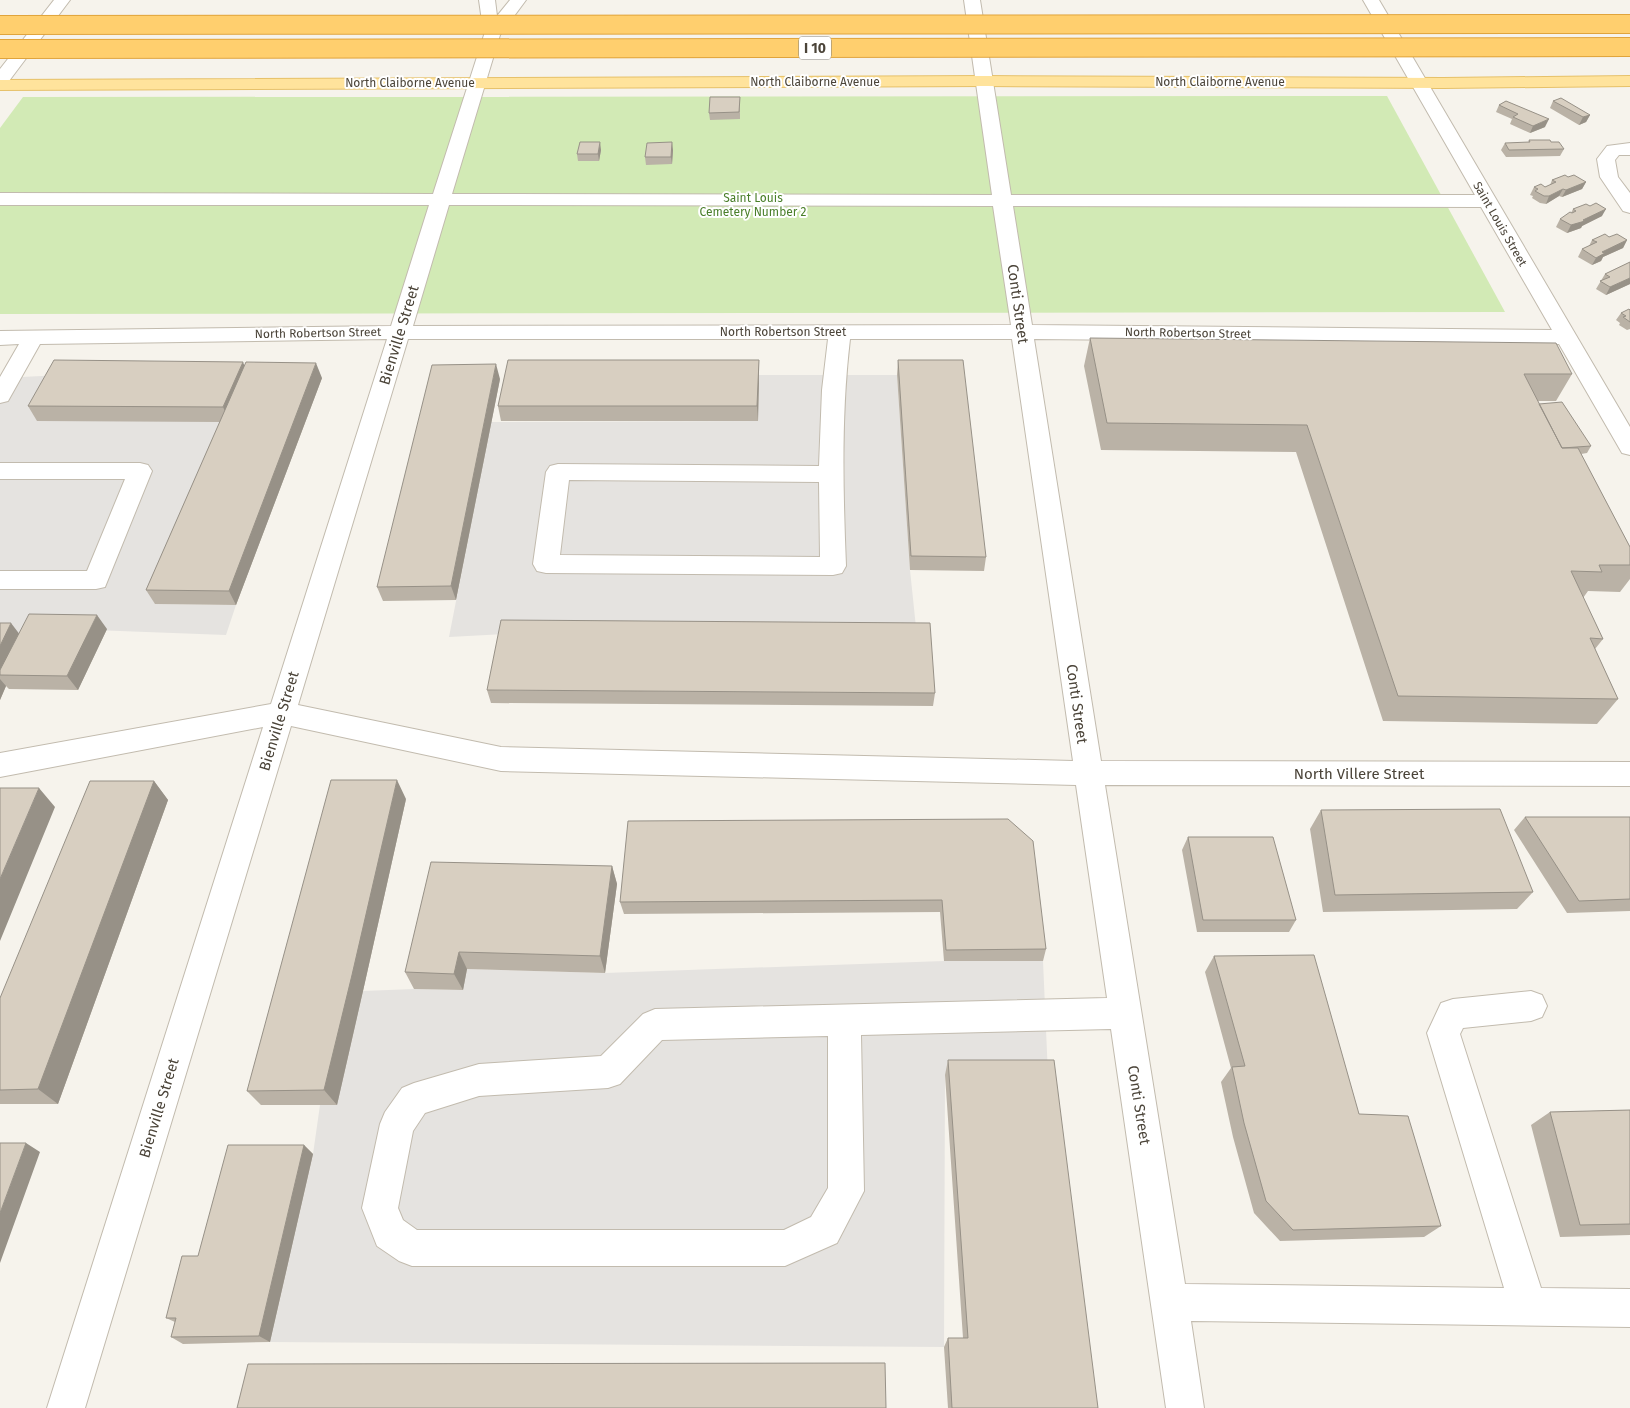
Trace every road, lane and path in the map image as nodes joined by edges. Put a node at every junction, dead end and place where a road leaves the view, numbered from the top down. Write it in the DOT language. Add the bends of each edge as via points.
graph roads {
  1 [pos="62,0"];
  2 [pos="487,0"];
  3 [pos="518,0"];
  4 [pos="972,0"];
  5 [pos="1371,0"];
  6 [pos="1630,24"];
  7 [pos="0,25"];
  8 [pos="492,35"];
  9 [pos="1630,47"];
  10 [pos="0,49"];
  11 [pos="0,81"];
  12 [pos="985,81"];
  13 [pos="1630,81"];
  14 [pos="478,82"];
  15 [pos="1419,83"];
  16 [pos="0,85"];
  17 [pos="1630,149"];
  18 [pos="0,198"];
  19 [pos="441,199"];
  20 [pos="1002,199"];
  21 [pos="1487,201"];
  22 [pos="1630,207"];
  23 [pos="400,332"];
  24 [pos="840,332"];
  25 [pos="1022,332"];
  26 [pos="1566,337"];
  27 [pos="0,338"];
  28 [pos="33,338"];
  29 [pos="0,396"];
  30 [pos="1630,447"];
  31 [pos="0,471"];
  32 [pos="831,474"];
  33 [pos="0,580"];
  34 [pos="282,713"];
  35 [pos="0,765"];
  36 [pos="1088,773"];
  37 [pos="1630,774"];
  38 [pos="1531,1006"];
  39 [pos="1125,1013"];
  40 [pos="844,1020"];
  41 [pos="1169,1302"];
  42 [pos="1528,1306"];
  43 [pos="1630,1308"];
  44 [pos="66,1408"];
  45 [pos="1185,1408"];
  1 -- 11 [label="street"];
  2 -- 8 [label="street, Bienville Street"];
  3 -- 8 [label="street, Bienville Street"];
  4 -- 12 [label="street, Conti Street"];
  5 -- 15 [label="street, Saint Louis Street"];
  6 -- 7 [label="highway, I 10, bridge"];
  8 -- 14 [label="street, Bienville Street"];
  9 -- 10 [label="highway, I 10, bridge"];
  12 -- 14 [label="main road, North Claiborne Avenue"];
  12 -- 15 [label="main road, North Claiborne Avenue"];
  12 -- 20 [label="street, Conti Street"];
  13 -- 15 [label="main road, North Claiborne Avenue"];
  14 -- 16 [label="main road, North Claiborne Avenue"];
  14 -- 19 [label="street, Bienville Street"];
  15 -- 21 [label="street, Saint Louis Street"];
  17 -- 22 [label="street" via="1614,150 1606,159 1610,177"];
  18 -- 19 [label="street"];
  19 -- 20 [label="street"];
  19 -- 23 [label="street, Bienville Street"];
  20 -- 21 [label="street"];
  20 -- 25 [label="street, Conti Street"];
  21 -- 26 [label="street, Saint Louis Street"];
  23 -- 24 [label="street, North Robertson Street"];
  23 -- 28 [label="street, North Robertson Street"];
  23 -- 34 [label="street, Bienville Street"];
  24 -- 25 [label="street, North Robertson Street"];
  24 -- 32 [label="street" via="832,390"];
  25 -- 26 [label="street, North Robertson Street"];
  25 -- 36 [label="street, Conti Street"];
  26 -- 30 [label="street, Saint Louis Street"];
  27 -- 28 [label="street, North Robertson Street"];
  28 -- 29 [label="street"];
  31 -- 33 [label="street" via="140,471 96,580"];
  32 -- 32 [label="street" via="834,566 546,564 558,472"];
  34 -- 35 [label="street"];
  34 -- 36 [label="street, North Villere Street" via="501,759"];
  34 -- 44 [label="street, Bienville Street"];
  36 -- 37 [label="street, North Villere Street"];
  36 -- 39 [label="street, Conti Street"];
  38 -- 42 [label="street" via="1453,1014 1443,1033"];
  39 -- 40 [label="street"];
  39 -- 41 [label="street, Conti Street"];
  40 -- 40 [label="street" via="655,1025 608,1072 479,1080 414,1100 397,1124 380,1208 390,1233 412,1248 785,1248 824,1230 846,1190"];
  41 -- 42 [label="street"];
  41 -- 45 [label="street, Conti Street"];
  42 -- 43 [label="street"];
}
